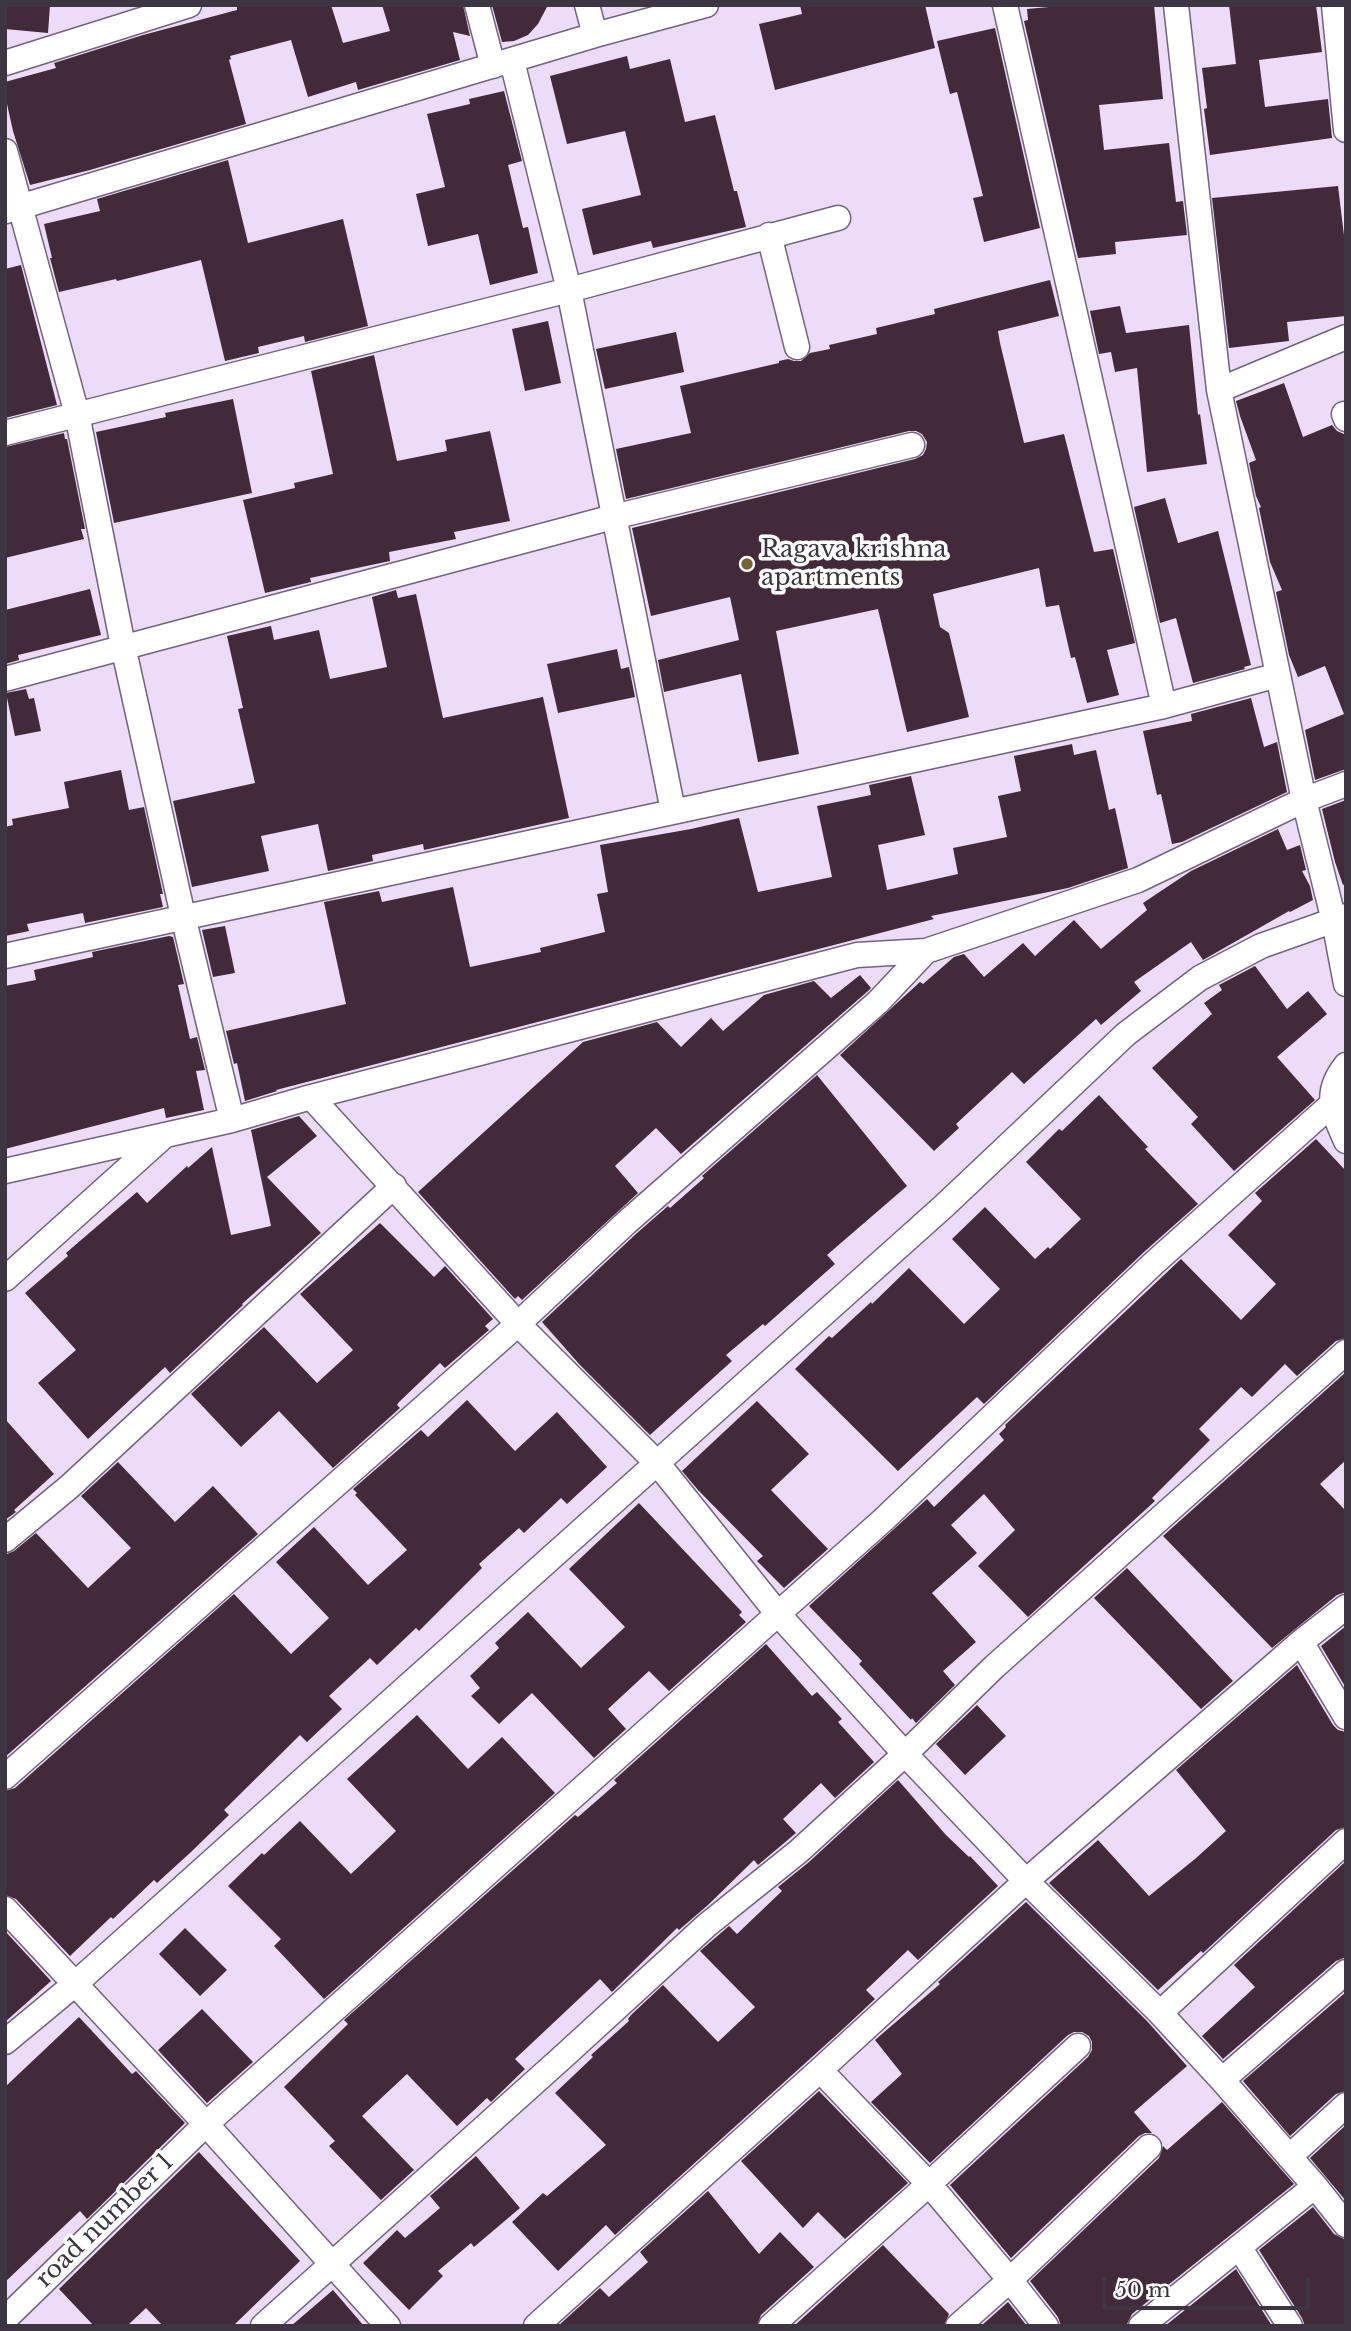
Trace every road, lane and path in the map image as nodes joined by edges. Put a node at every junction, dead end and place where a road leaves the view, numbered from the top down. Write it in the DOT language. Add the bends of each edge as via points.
graph roads {
  1 [pos="189,5"];
  2 [pos="477,5"];
  3 [pos="587,5"];
  4 [pos="706,5"];
  5 [pos="1005,5"];
  6 [pos="1176,5"];
  7 [pos="1334,5"];
  8 [pos="595,35"];
  9 [pos="5,63"];
  10 [pos="503,64"];
  11 [pos="1346,130"];
  12 [pos="5,151"];
  13 [pos="13,209"];
  14 [pos="838,218"];
  15 [pos="769,235"];
  16 [pos="569,290"];
  17 [pos="1346,337"];
  18 [pos="797,347"];
  19 [pos="1219,390"];
  20 [pos="77,414"];
  21 [pos="5,433"];
  22 [pos="912,445"];
  23 [pos="613,517"];
  24 [pos="123,646"];
  25 [pos="1278,675"];
  26 [pos="5,679"];
  27 [pos="1164,706"];
  28 [pos="1346,784"];
  29 [pos="1304,800"];
  30 [pos="673,811"];
  31 [pos="183,916"];
  32 [pos="1340,919"];
  33 [pos="926,951"];
  34 [pos="5,956"];
  35 [pos="1346,984"];
  36 [pos="1346,1065"];
  37 [pos="311,1097"];
  38 [pos="1331,1105"];
  39 [pos="232,1119"];
  40 [pos="164,1136"];
  41 [pos="1346,1141"];
  42 [pos="5,1171"];
  43 [pos="394,1186"];
  44 [pos="5,1279"];
  45 [pos="518,1324"];
  46 [pos="1346,1352"];
  47 [pos="657,1464"];
  48 [pos="5,1539"];
  49 [pos="1346,1607"];
  50 [pos="778,1614"];
  51 [pos="1301,1642"];
  52 [pos="1346,1717"];
  53 [pos="905,1754"];
  54 [pos="5,1777"];
  55 [pos="1346,1841"];
  56 [pos="1026,1881"];
  57 [pos="5,1909"];
  58 [pos="1346,1972"];
  59 [pos="75,1984"];
  60 [pos="1160,2013"];
  61 [pos="5,2042"];
  62 [pos="1078,2046"];
  63 [pos="820,2070"];
  64 [pos="1222,2080"];
  65 [pos="1346,2105"];
  66 [pos="206,2124"];
  67 [pos="1149,2147"];
  68 [pos="1289,2157"];
  69 [pos="929,2185"];
  70 [pos="1315,2186"];
  71 [pos="1346,2225"];
  72 [pos="1239,2247"];
  73 [pos="332,2262"];
  74 [pos="1010,2280"];
  75 [pos="5,2319"];
  76 [pos="263,2326"];
  77 [pos="388,2326"];
  78 [pos="536,2326"];
  79 [pos="771,2326"];
  80 [pos="958,2326"];
  81 [pos="1046,2326"];
  82 [pos="1141,2326"];
  83 [pos="1290,2326"];
  1 -- 9 [label="street"];
  2 -- 10 [label="street"];
  3 -- 8 [label="street"];
  4 -- 8 [label="street"];
  5 -- 27 [label="street"];
  6 -- 19 [label="street"];
  7 -- 11 [label="street"];
  8 -- 10 [label="street"];
  10 -- 13 [label="street"];
  10 -- 16 [label="street"];
  12 -- 13 [label="street"];
  13 -- 20 [label="street"];
  14 -- 15 [label="street"];
  15 -- 16 [label="street"];
  15 -- 18 [label="street"];
  16 -- 20 [label="street"];
  16 -- 23 [label="street"];
  17 -- 19 [label="street"];
  19 -- 25 [label="street"];
  20 -- 21 [label="street"];
  20 -- 24 [label="street"];
  22 -- 23 [label="street"];
  23 -- 24 [label="street"];
  23 -- 30 [label="street"];
  24 -- 26 [label="street"];
  24 -- 31 [label="street"];
  25 -- 27 [label="street"];
  25 -- 29 [label="street"];
  27 -- 30 [label="street"];
  28 -- 29 [label="street"];
  29 -- 32 [label="street"];
  29 -- 33 [label="street" via="1138,880"];
  30 -- 31 [label="street"];
  31 -- 34 [label="street"];
  31 -- 39 [label="street"];
  32 -- 35 [label="street"];
  32 -- 47 [label="street" via="1261,946 1200,978 1126,1034 944,1206"];
  33 -- 37 [label="street" via="857,955"];
  33 -- 45 [label="street" via="877,1002"];
  36 -- 38 [label="street" via="1336,1081"];
  37 -- 39 [label="street"];
  37 -- 43 [label="street"];
  38 -- 41 [label="street"];
  38 -- 50 [label="street, road number 1" via="1154,1263"];
  39 -- 40 [label="street"];
  40 -- 42 [label="street"];
  40 -- 44 [label="street"];
  43 -- 45 [label="street"];
  43 -- 48 [label="street" via="69,1488"];
  45 -- 47 [label="street"];
  45 -- 54 [label="street"];
  46 -- 53 [label="street" via="994,1667"];
  47 -- 50 [label="street"];
  47 -- 59 [label="street"];
  49 -- 51 [label="street"];
  50 -- 53 [label="street"];
  50 -- 66 [label="street, road number 1"];
  51 -- 52 [label="street"];
  51 -- 56 [label="street"];
  53 -- 56 [label="street"];
  53 -- 73 [label="street"];
  55 -- 60 [label="street"];
  56 -- 60 [label="street"];
  56 -- 63 [label="street"];
  57 -- 59 [label="street"];
  58 -- 64 [label="street"];
  59 -- 61 [label="street"];
  59 -- 66 [label="street"];
  60 -- 64 [label="street"];
  62 -- 69 [label="street"];
  63 -- 69 [label="street"];
  63 -- 78 [label="street"];
  64 -- 68 [label="street"];
  65 -- 68 [label="street"];
  66 -- 73 [label="street"];
  66 -- 75 [label="street, road number 1"];
  67 -- 74 [label="street"];
  68 -- 70 [label="street"];
  69 -- 74 [label="street"];
  69 -- 79 [label="street"];
  70 -- 71 [label="street"];
  70 -- 72 [label="street"];
  72 -- 82 [label="street"];
  72 -- 83 [label="street"];
  73 -- 76 [label="street"];
  73 -- 77 [label="street"];
  74 -- 80 [label="street"];
  74 -- 81 [label="street"];
}
